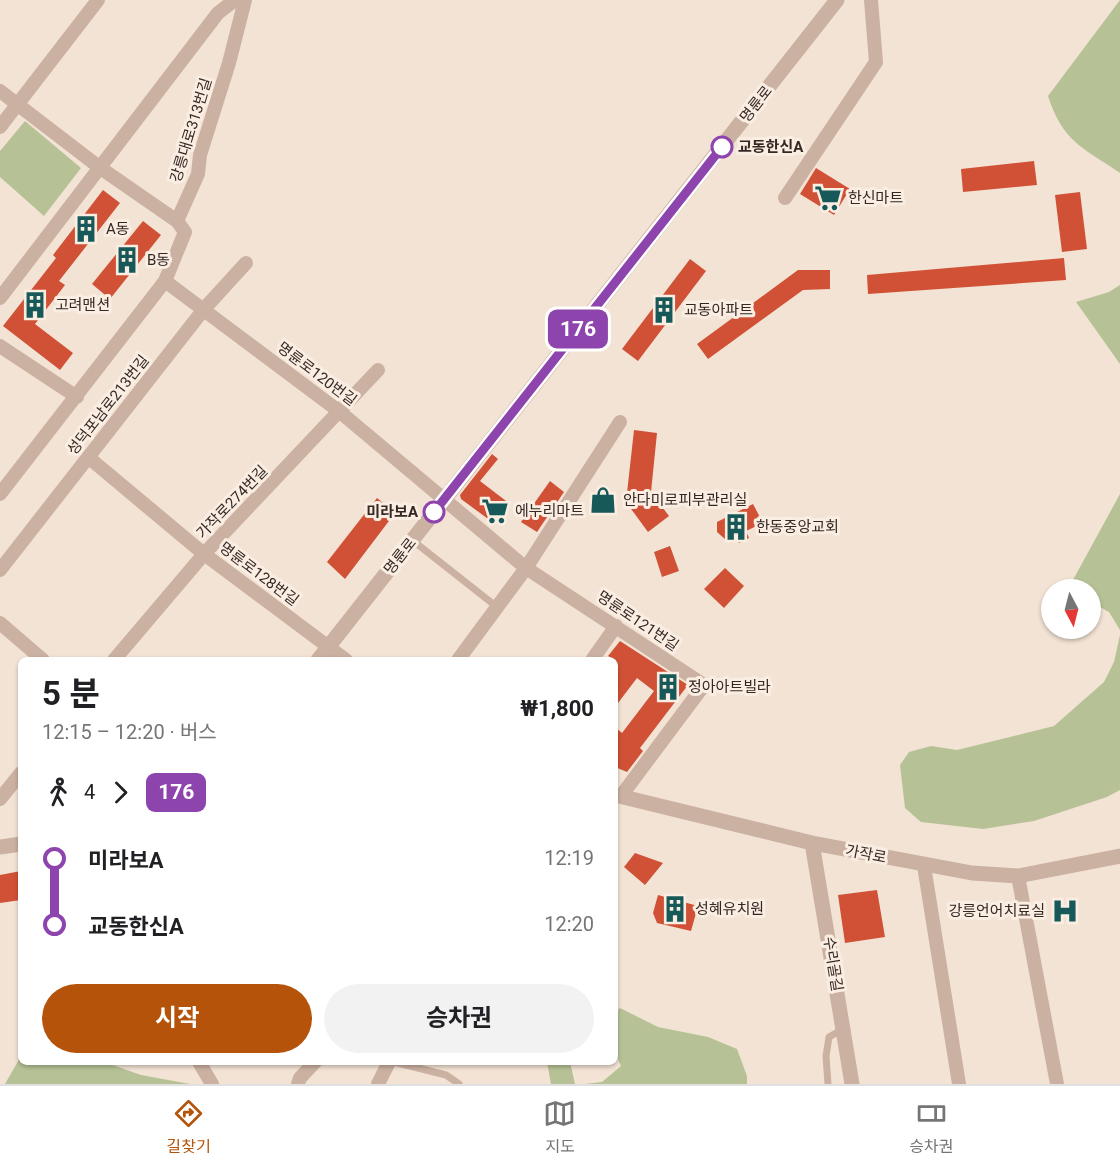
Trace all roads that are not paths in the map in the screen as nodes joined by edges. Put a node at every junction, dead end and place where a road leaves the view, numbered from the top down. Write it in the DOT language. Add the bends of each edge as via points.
graph roads {
  1 [pos="98,0"];
  2 [pos="235,0"];
  3 [pos="245,0"];
  4 [pos="837,0"];
  5 [pos="872,0"];
  6 [pos="0,91"];
  7 [pos="17,104"];
  8 [pos="0,127"];
  9 [pos="99,167"];
  10 [pos="785,198"];
  11 [pos="177,221"];
  12 [pos="246,262"];
  13 [pos="165,281"];
  14 [pos="0,298"];
  15 [pos="204,309"];
  16 [pos="0,346"];
  17 [pos="378,370"];
  18 [pos="76,397"];
  19 [pos="340,412"];
  20 [pos="620,422"];
  21 [pos="88,457"];
  22 [pos="0,494"];
  23 [pos="445,498"];
  24 [pos="412,540"];
  25 [pos="204,554"];
  26 [pos="526,568"];
  27 [pos="0,570"];
  28 [pos="497,607"];
  29 [pos="0,623"];
  30 [pos="616,626"];
  31 [pos="328,647"];
  32 [pos="40,657"];
  33 [pos="117,657"];
  34 [pos="320,657"];
  35 [pos="342,657"];
  36 [pos="460,657"];
  37 [pos="594,657"];
  38 [pos="18,777"];
  39 [pos="618,795"];
  40 [pos="0,799"];
  41 [pos="812,843"];
  42 [pos="18,844"];
  43 [pos="0,847"];
  44 [pos="1120,856"];
  45 [pos="924,866"];
  46 [pos="1018,876"];
  47 [pos="843,1029"];
  48 [pos="201,1065"];
  49 [pos="312,1065"];
  50 [pos="388,1065"];
  51 [pos="406,1065"];
  52 [pos="212,1084"];
  53 [pos="298,1084"];
  54 [pos="378,1084"];
  55 [pos="459,1084"];
  56 [pos="828,1084"];
  57 [pos="852,1084"];
  58 [pos="958,1084"];
  59 [pos="1057,1084"];
  1 -- 7 [label="street"];
  2 -- 9 [label="street" via="218,13"];
  3 -- 11 [label="street, 강릉대로313번길" via="230,63 200,155 198,174"];
  4 -- 23 [label="street, 명륜로"];
  5 -- 10 [label="street" via="876,62"];
  6 -- 7 [label="street"];
  7 -- 8 [label="street"];
  7 -- 9 [label="street"];
  9 -- 11 [label="street"];
  9 -- 14 [label="street"];
  11 -- 13 [label="street, 강릉대로313번길" via="185,232"];
  12 -- 15 [label="street, 성덕포남로213번길"];
  13 -- 15 [label="street, 명륜로120번길"];
  13 -- 18 [label="street, 강릉대로313번길"];
  15 -- 19 [label="street, 명륜로120번길"];
  15 -- 21 [label="street, 성덕포남로213번길"];
  16 -- 18 [label="street"];
  17 -- 19 [label="street, 가작로274번길"];
  18 -- 22 [label="street, 강릉대로313번길"];
  19 -- 23 [label="street, 명륜로120번길"];
  19 -- 25 [label="street, 가작로274번길"];
  20 -- 26 [label="street"];
  21 -- 25 [label="street, 명륜로128번길"];
  21 -- 27 [label="street, 성덕포남로213번길"];
  23 -- 24 [label="street, 명륜로"];
  23 -- 26 [label="street, 명륜로121번길"];
  24 -- 28 [label="lane"];
  24 -- 31 [label="street, 명륜로"];
  25 -- 31 [label="street, 명륜로128번길"];
  25 -- 33 [label="street, 가작로274번길"];
  26 -- 28 [label="street"];
  26 -- 30 [label="street, 명륜로121번길"];
  28 -- 36 [label="street"];
  29 -- 32 [label="street"];
  30 -- 37 [label="street"];
  30 -- 39 [label="street, 명륜로121번길" via="704,685"];
  31 -- 34 [label="street, 명륜로"];
  31 -- 35 [label="street, 명륜로128번길"];
  38 -- 40 [label="street"];
  39 -- 41 [label="street, 가작로"];
  41 -- 45 [label="street, 가작로"];
  41 -- 47 [label="street, 수리골길"];
  42 -- 43 [label="street"];
  44 -- 46 [label="street, 가작로"];
  45 -- 46 [label="street, 가작로"];
  45 -- 58 [label="street"];
  46 -- 59 [label="street"];
  47 -- 56 [label="lane" via="829,1037"];
  47 -- 57 [label="street, 수리골길"];
  48 -- 52 [label="street"];
  49 -- 53 [label="street"];
  50 -- 54 [label="street"];
  51 -- 55 [label="lane" via="446,1075"];
}
